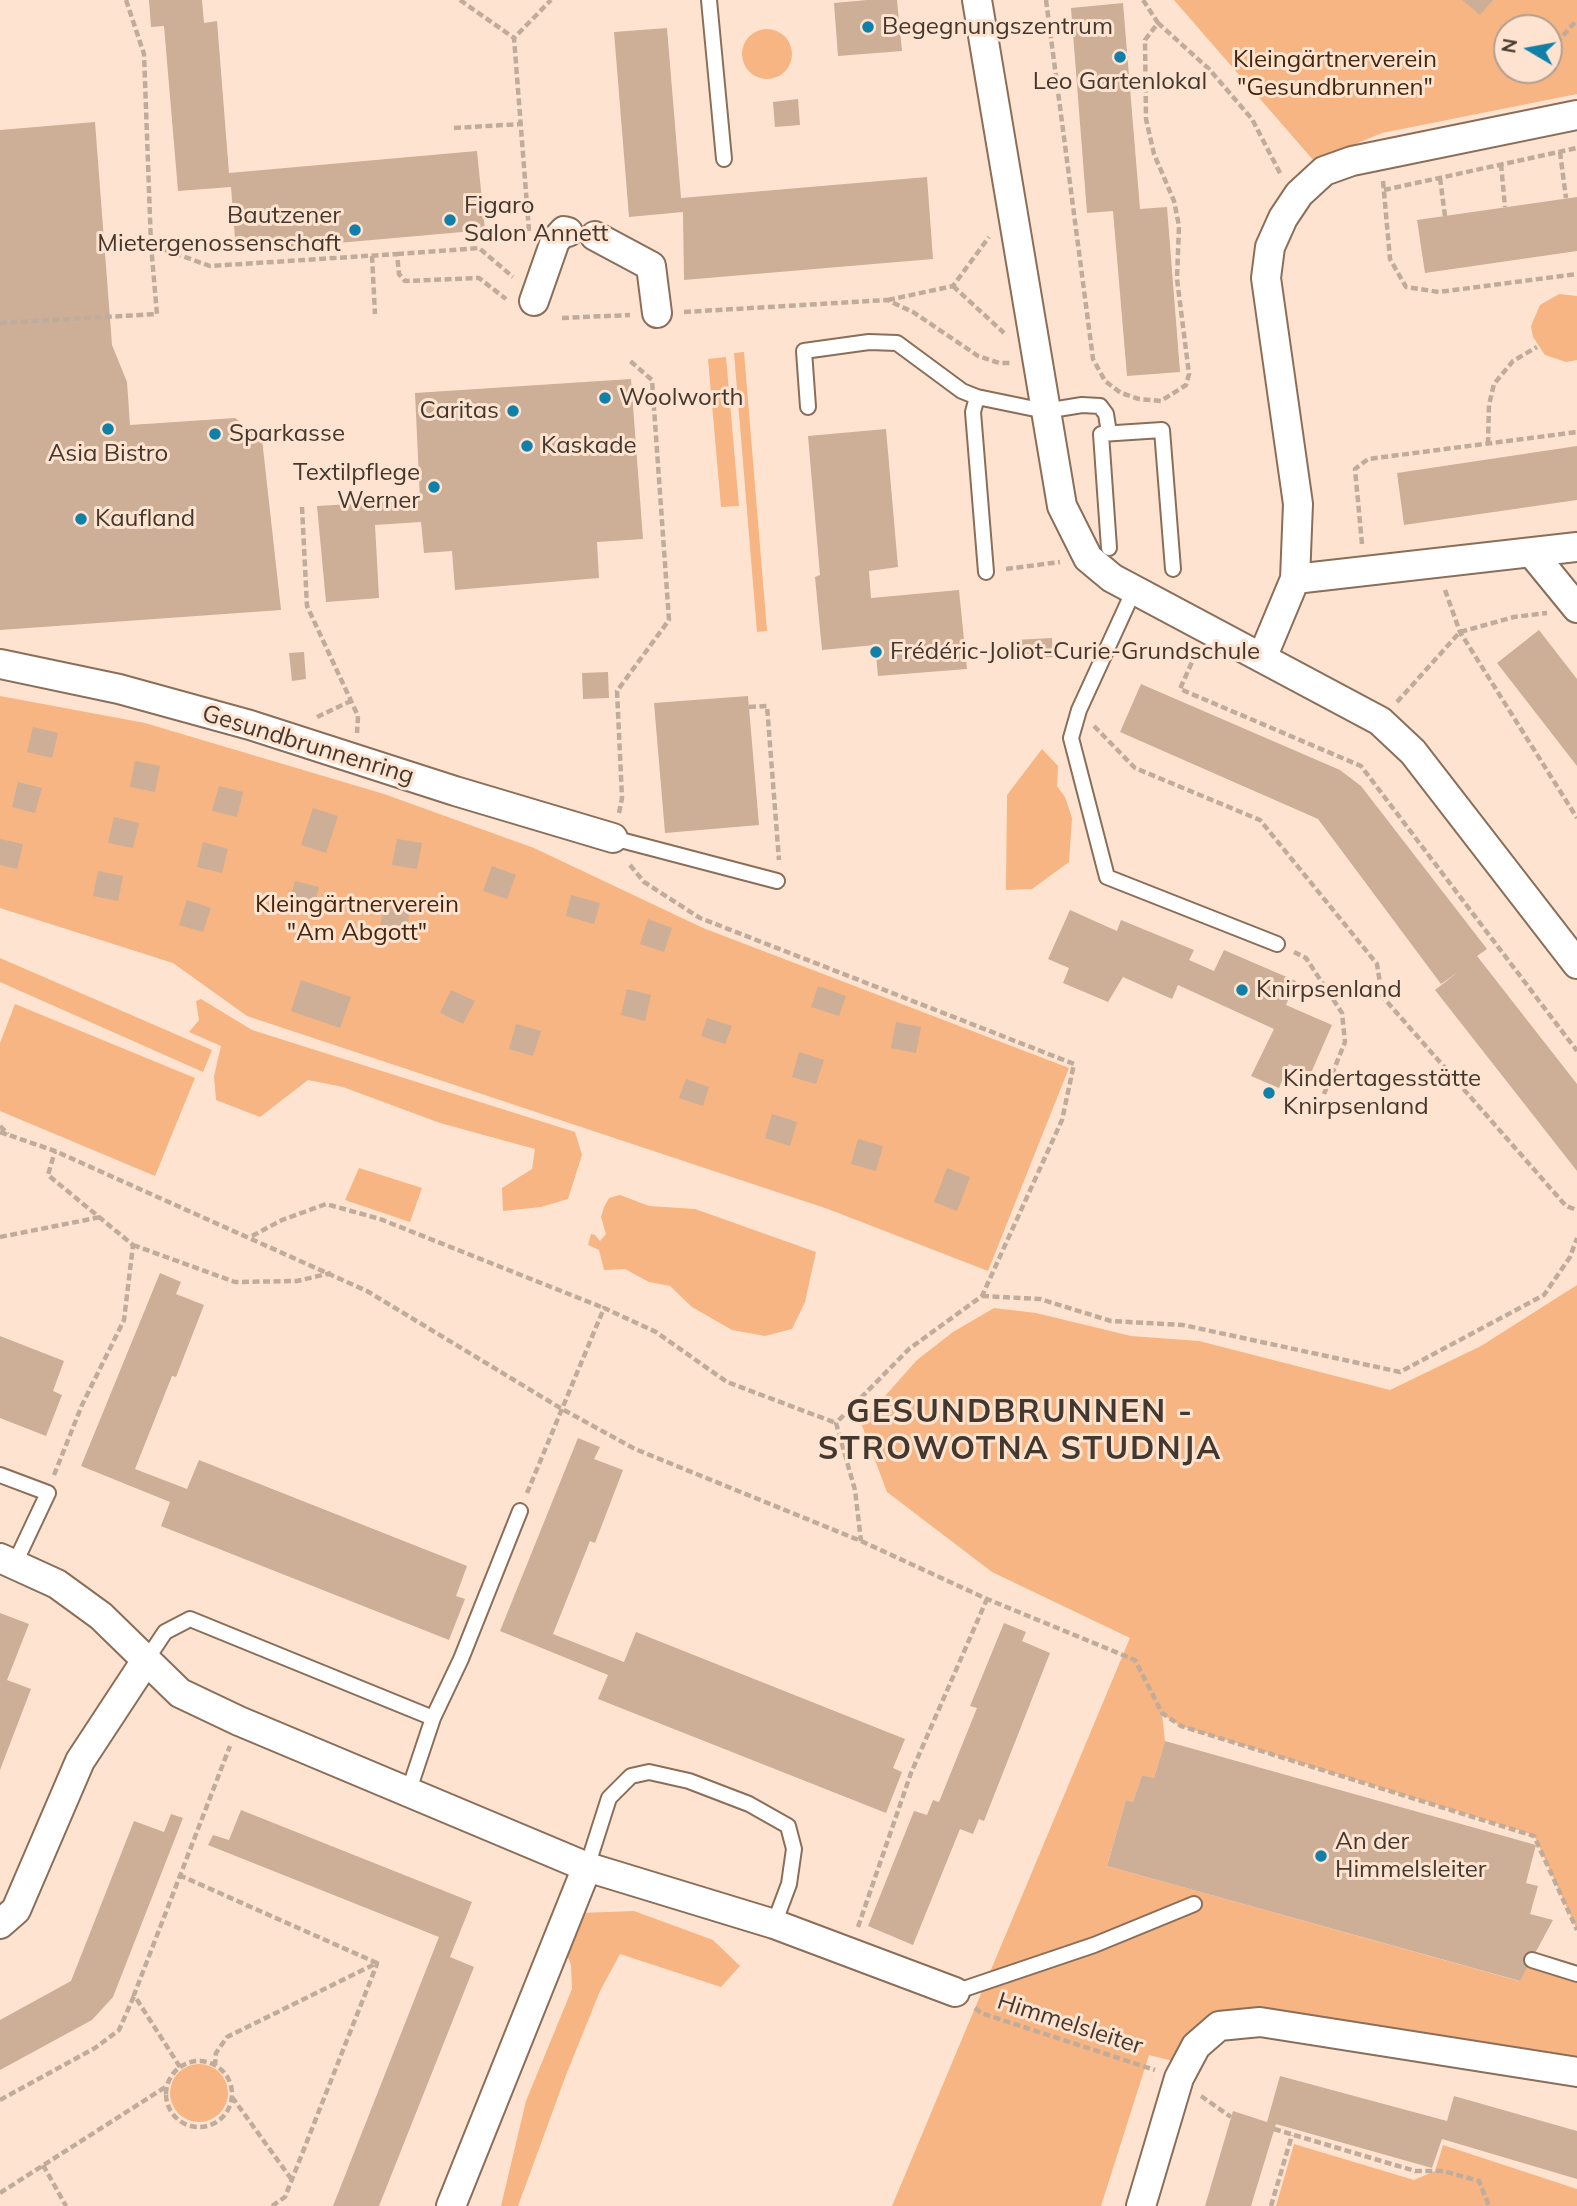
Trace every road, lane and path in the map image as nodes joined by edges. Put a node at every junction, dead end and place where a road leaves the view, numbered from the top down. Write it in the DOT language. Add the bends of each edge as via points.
graph roads {
  1 [pos="127,0"];
  2 [pos="460,0"];
  3 [pos="551,0"];
  4 [pos="709,0"];
  5 [pos="977,0"];
  6 [pos="1046,0"];
  7 [pos="1143,0"];
  8 [pos="1577,20"];
  9 [pos="1158,23"];
  10 [pos="1563,36"];
  11 [pos="514,38"];
  12 [pos="1577,115"];
  13 [pos="521,124"];
  14 [pos="454,128"];
  15 [pos="1577,148"];
  16 [pos="1560,152"];
  17 [pos="1380,155"];
  18 [pos="724,159"];
  19 [pos="1501,164"];
  20 [pos="1440,178"];
  21 [pos="1384,190"];
  22 [pos="1298,194"];
  23 [pos="1566,198"];
  24 [pos="1505,207"];
  25 [pos="1445,216"];
  26 [pos="996,227"];
  27 [pos="529,233"];
  28 [pos="151,246"];
  29 [pos="397,254"];
  30 [pos="372,256"];
  31 [pos="1577,274"];
  32 [pos="514,278"];
  33 [pos="953,286"];
  34 [pos="506,299"];
  35 [pos="887,300"];
  36 [pos="534,301"];
  37 [pos="657,313"];
  38 [pos="375,314"];
  39 [pos="0,323"];
  40 [pos="1011,339"];
  41 [pos="1538,347"];
  42 [pos="629,360"];
  43 [pos="977,397"];
  44 [pos="808,407"];
  45 [pos="1045,411"];
  46 [pos="1577,432"];
  47 [pos="1109,433"];
  48 [pos="1488,444"];
  49 [pos="302,508"];
  50 [pos="1577,547"];
  51 [pos="1099,553"];
  52 [pos="1532,553"];
  53 [pos="1436,563"];
  54 [pos="1172,569"];
  55 [pos="1371,571"];
  56 [pos="986,572"];
  57 [pos="1295,579"];
  58 [pos="1134,590"];
  59 [pos="1565,610"];
  60 [pos="1208,626"];
  61 [pos="1460,632"];
  62 [pos="1262,658"];
  63 [pos="0,664"];
  64 [pos="749,707"];
  65 [pos="1079,710"];
  66 [pos="1380,721"];
  67 [pos="350,758"];
  68 [pos="1577,818"];
  69 [pos="613,838"];
  70 [pos="774,880"];
  71 [pos="1277,944"];
  72 [pos="1577,964"];
  73 [pos="1577,1051"];
  74 [pos="1324,1094"];
  75 [pos="0,1126"];
  76 [pos="0,1132"];
  77 [pos="9,1134"];
  78 [pos="54,1151"];
  79 [pos="1577,1210"];
  80 [pos="101,1217"];
  81 [pos="251,1236"];
  82 [pos="0,1237"];
  83 [pos="1577,1238"];
  84 [pos="133,1245"];
  85 [pos="331,1273"];
  86 [pos="982,1296"];
  87 [pos="604,1308"];
  88 [pos="562,1409"];
  89 [pos="836,1423"];
  90 [pos="0,1475"];
  91 [pos="48,1493"];
  92 [pos="520,1511"];
  93 [pos="860,1541"];
  94 [pos="8,1560"];
  95 [pos="987,1599"];
  96 [pos="145,1662"];
  97 [pos="433,1718"];
  98 [pos="239,1721"];
  99 [pos="408,1793"];
  100 [pos="587,1867"];
  101 [pos="179,1875"];
  102 [pos="1194,1904"];
  103 [pos="0,1924"];
  104 [pos="774,1924"];
  105 [pos="1577,1930"];
  106 [pos="849,1951"];
  107 [pos="1532,1960"];
  108 [pos="377,1963"];
  109 [pos="1577,1974"];
  110 [pos="955,1992"];
  111 [pos="134,1995"];
  112 [pos="215,2065"];
  113 [pos="180,2067"];
  114 [pos="1577,2072"];
  115 [pos="1179,2078"];
  116 [pos="167,2085"];
  117 [pos="231,2096"];
  118 [pos="0,2100"];
  119 [pos="1213,2105"];
  120 [pos="1231,2116"];
  121 [pos="1274,2129"];
  122 [pos="1292,2134"];
  123 [pos="43,2165"];
  124 [pos="292,2180"];
  125 [pos="0,2193"];
  126 [pos="66,2206"];
  127 [pos="272,2206"];
  128 [pos="451,2206"];
  129 [pos="1141,2206"];
  130 [pos="1271,2206"];
  131 [pos="1489,2206"];
  1 -- 28 [label="path" via="144,54"];
  2 -- 11 [label="path"];
  3 -- 11 [label="path"];
  4 -- 18 [label="lane"];
  5 -- 45 [label="street"];
  6 -- 9 [label="path" via="1093,359 1105,381 1121,393 1161,401 1186,385 1189,374 1177,279 1179,226 1146,119 1145,40"];
  7 -- 9 [label="path"];
  8 -- 10 [label="path"];
  9 -- 22 [label="path" via="1209,69 1252,119 1280,174"];
  11 -- 13 [label="path"];
  12 -- 17 [label="street"];
  13 -- 14 [label="path"];
  13 -- 27 [label="path"];
  15 -- 16 [label="path"];
  16 -- 19 [label="path"];
  16 -- 23 [label="path"];
  17 -- 21 [label="path"];
  17 -- 22 [label="street" via="1324,172"];
  19 -- 20 [label="path"];
  19 -- 24 [label="path"];
  20 -- 21 [label="path"];
  20 -- 25 [label="path"];
  21 -- 31 [label="path" via="1390,259 1406,287 1439,292"];
  22 -- 57 [label="street" via="1270,247 1266,278 1298,504"];
  26 -- 33 [label="path"];
  28 -- 30 [label="path" via="210,266"];
  28 -- 39 [label="path" via="157,314"];
  29 -- 30 [label="path"];
  29 -- 32 [label="path" via="479,248"];
  29 -- 34 [label="path" via="405,281 479,278"];
  30 -- 38 [label="path"];
  33 -- 35 [label="path"];
  33 -- 40 [label="path"];
  36 -- 37 [label="street" via="555,241 564,231 581,234 652,267"];
  41 -- 48 [label="path" via="1513,361 1494,384"];
  42 -- 69 [label="path" via="652,380 669,620 617,691 622,798"];
  43 -- 44 [label="lane" via="897,343 869,342 804,351"];
  43 -- 45 [label="lane"];
  43 -- 56 [label="lane" via="973,412"];
  45 -- 47 [label="lane" via="1100,406"];
  45 -- 51 [label="street" via="1062,506"];
  46 -- 48 [label="path"];
  47 -- 51 [label="lane" via="1101,434"];
  47 -- 54 [label="lane" via="1163,430"];
  48 -- 55 [label="path" via="1368,459 1355,469 1359,534"];
  49 -- 67 [label="path" via="307,606 358,716"];
  50 -- 52 [label="street"];
  51 -- 56 [label="path"];
  51 -- 58 [label="street" via="1112,578"];
  52 -- 53 [label="street"];
  52 -- 59 [label="street"];
  53 -- 55 [label="street"];
  53 -- 61 [label="path"];
  55 -- 57 [label="street"];
  57 -- 62 [label="street"];
  58 -- 60 [label="street"];
  58 -- 65 [label="lane"];
  59 -- 61 [label="path" via="1514,617"];
  60 -- 62 [label="street"];
  60 -- 73 [label="path" via="1180,689 1361,766"];
  61 -- 66 [label="path"];
  61 -- 68 [label="path"];
  62 -- 66 [label="street"];
  63 -- 67 [label="street, Gesundbrunnenring" via="132,692"];
  64 -- 70 [label="path" via="767,706 780,849"];
  65 -- 71 [label="lane" via="1072,738 1107,877"];
  65 -- 79 [label="path" via="1135,768 1260,820 1377,964 1382,996 1566,1206"];
  66 -- 72 [label="street" via="1413,752"];
  67 -- 69 [label="street, Gesundbrunnenring" via="458,784 581,822"];
  69 -- 70 [label="lane"];
  69 -- 86 [label="path" via="644,882 699,918 1074,1064 1062,1120"];
  71 -- 74 [label="path" via="1306,958 1342,1013 1345,1042"];
  75 -- 77 [label="path"];
  76 -- 77 [label="path"];
  77 -- 78 [label="path"];
  78 -- 80 [label="path" via="48,1175"];
  78 -- 81 [label="path"];
  80 -- 82 [label="path"];
  80 -- 84 [label="path"];
  81 -- 85 [label="path"];
  81 -- 87 [label="path" via="326,1204 380,1219"];
  83 -- 86 [label="path" via="1544,1295 1400,1372 1183,1325 1111,1321 1040,1299"];
  84 -- 85 [label="path" via="235,1282 297,1281"];
  84 -- 91 [label="path" via="124,1321 82,1405"];
  85 -- 88 [label="path"];
  86 -- 89 [label="path" via="909,1349"];
  87 -- 88 [label="path"];
  87 -- 89 [label="path" via="656,1332 727,1382"];
  88 -- 92 [label="path"];
  88 -- 93 [label="path" via="635,1449"];
  89 -- 93 [label="path" via="855,1490"];
  90 -- 91 [label="lane"];
  91 -- 94 [label="lane"];
  92 -- 97 [label="lane"];
  93 -- 95 [label="path"];
  94 -- 96 [label="street" via="57,1584 101,1616"];
  95 -- 105 [label="path" via="1135,1660 1162,1713 1181,1726 1534,1836"];
  95 -- 106 [label="path" via="911,1773"];
  96 -- 97 [label="lane" via="165,1632 190,1619"];
  96 -- 98 [label="street" via="180,1693"];
  96 -- 103 [label="street" via="80,1761 16,1910"];
  97 -- 99 [label="lane"];
  98 -- 99 [label="street"];
  98 -- 101 [label="path"];
  99 -- 100 [label="street"];
  100 -- 104 [label="street"];
  100 -- 104 [label="lane" via="609,1798 631,1776 649,1772 688,1781 749,1804 788,1826 794,1849 789,1884"];
  100 -- 128 [label="street"];
  101 -- 108 [label="path"];
  101 -- 111 [label="path"];
  102 -- 110 [label="lane"];
  104 -- 106 [label="street"];
  106 -- 110 [label="street"];
  107 -- 109 [label="lane"];
  108 -- 112 [label="path" via="228,2037 216,2053"];
  108 -- 124 [label="path"];
  110 -- 115 [label="path, Himmelsleiter" via="981,2013"];
  111 -- 113 [label="path"];
  111 -- 118 [label="path" via="119,2030"];
  112 -- 113 [label="path" via="194,2061"];
  112 -- 117 [label="path" via="230,2081"];
  113 -- 116 [label="path"];
  114 -- 115 [label="street" via="1260,2022 1219,2026 1196,2046"];
  115 -- 129 [label="street"];
  116 -- 117 [label="path" via="170,2111 198,2127 218,2121"];
  116 -- 123 [label="path"];
  117 -- 124 [label="path"];
  119 -- 120 [label="path"];
  121 -- 122 [label="path"];
  122 -- 130 [label="path"];
  122 -- 131 [label="path" via="1415,2171 1443,2171 1479,2181"];
  123 -- 125 [label="path"];
  123 -- 126 [label="path"];
  124 -- 127 [label="path" via="285,2197"];
}
